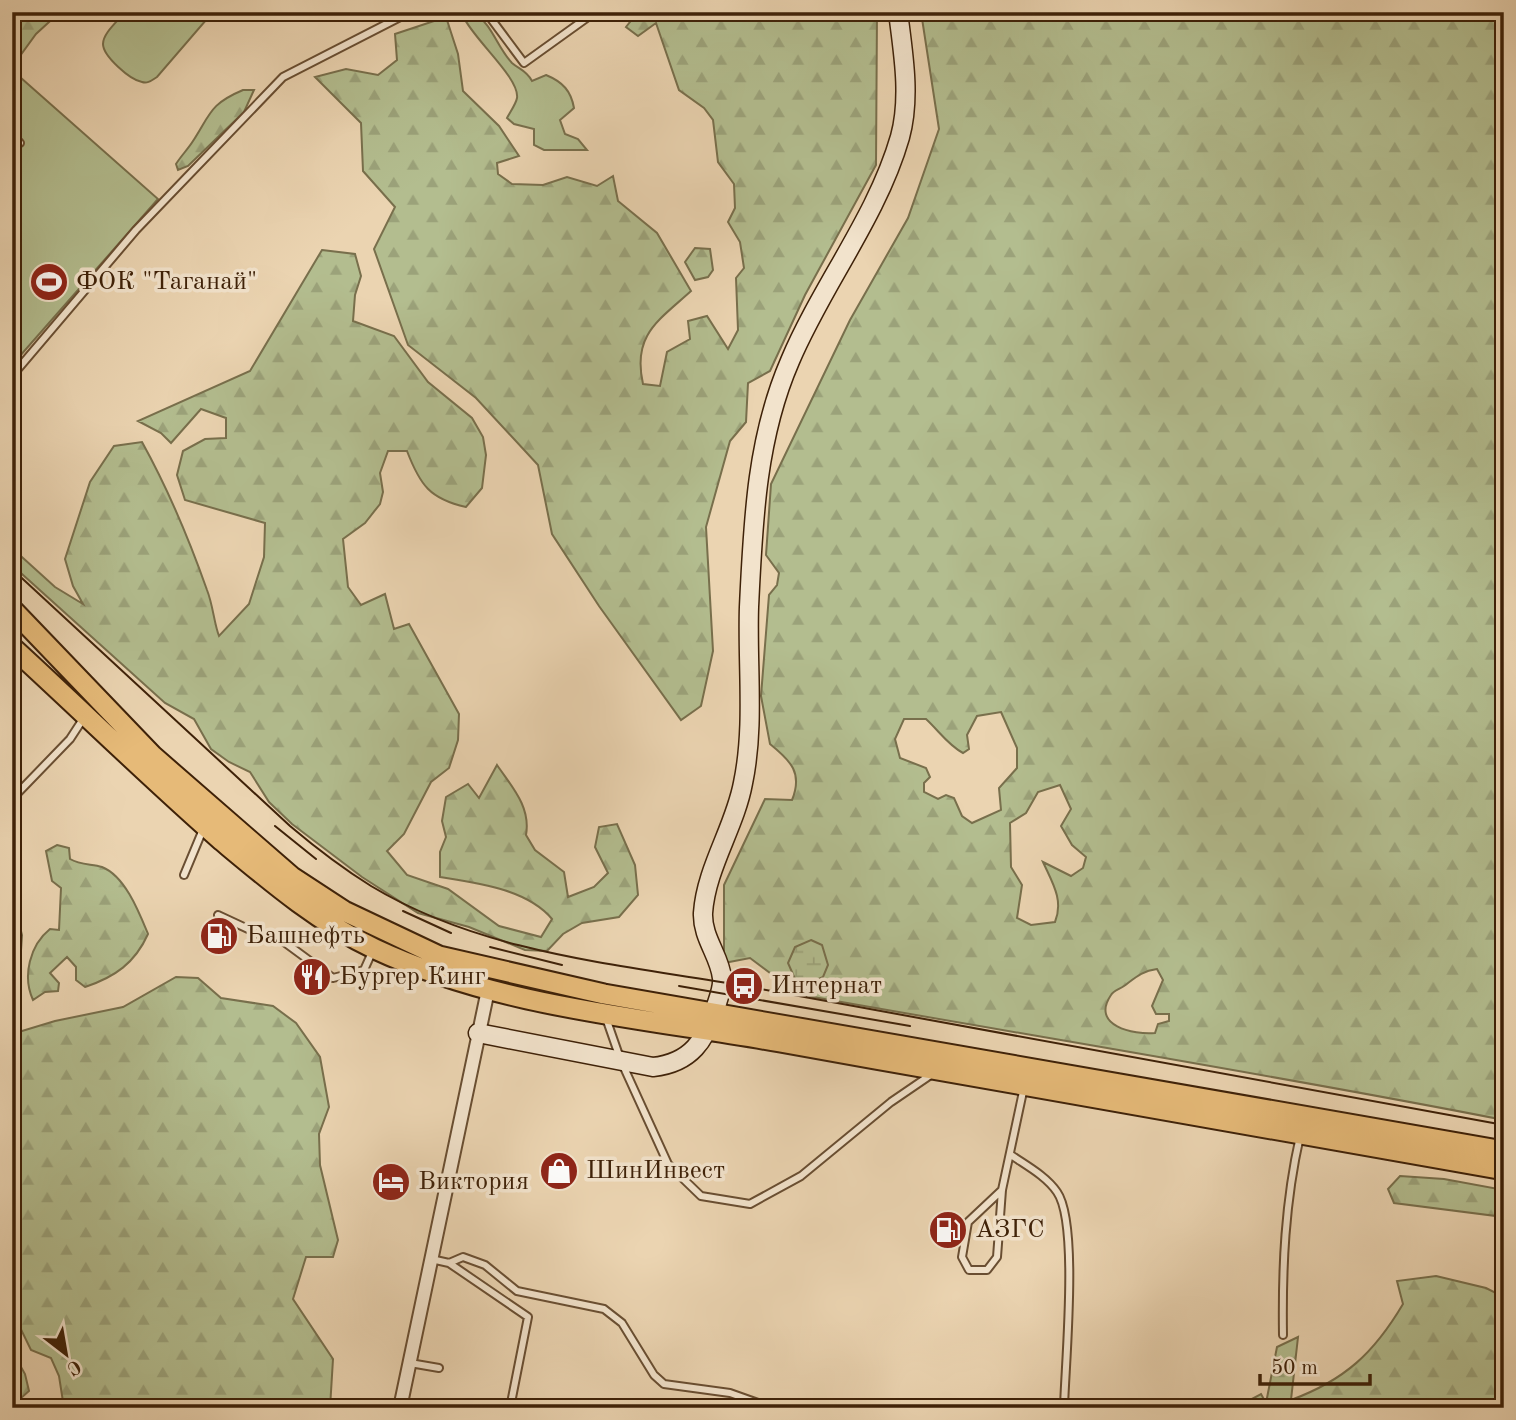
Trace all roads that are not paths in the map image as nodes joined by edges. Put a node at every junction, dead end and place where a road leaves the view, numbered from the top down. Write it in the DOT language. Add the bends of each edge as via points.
graph roads {
  1 [pos="410,12"];
  2 [pos="486,12"];
  3 [pos="595,12"];
  4 [pos="898,12"];
  5 [pos="12,134"];
  6 [pos="20,143"];
  7 [pos="12,376"];
  8 [pos="12,609"];
  9 [pos="12,647"];
  10 [pos="86,715"];
  11 [pos="12,799"];
  12 [pos="204,825"];
  13 [pos="184,875"];
  14 [pos="218,915"];
  15 [pos="374,948"];
  16 [pos="488,990"];
  17 [pos="604,1013"];
  18 [pos="708,1029"];
  19 [pos="478,1032"];
  20 [pos="621,1061"];
  21 [pos="937,1070"];
  22 [pos="1025,1085"];
  23 [pos="1301,1134"];
  24 [pos="1504,1152"];
  25 [pos="1011,1155"];
  26 [pos="1504,1170"];
  27 [pos="1002,1190"];
  28 [pos="431,1259"];
  29 [pos="449,1263"];
  30 [pos="1283,1335"];
  31 [pos="408,1363"];
  32 [pos="439,1368"];
  33 [pos="400,1408"];
  34 [pos="510,1408"];
  35 [pos="772,1408"];
  36 [pos="1064,1408"];
  1 -- 7 [label="lane" via="283,77 136,230"];
  2 -- 3 [label="lane" via="524,63"];
  4 -- 18 [label="street" via="906,90 900,135 885,178 790,360 769,417 757,488 743,785 720,847 703,914 706,940 722,975"];
  5 -- 6 [label="lane"];
  8 -- 18 [label="main road" via="153,756 292,877 344,911 439,956 604,994"];
  9 -- 10 [label="main road"];
  10 -- 11 [label="lane" via="71,739"];
  10 -- 12 [label="main road"];
  12 -- 13 [label="lane"];
  12 -- 15 [label="main road" via="277,888"];
  14 -- 15 [label="lane" via="261,936 276,936 333,978 364,970"];
  15 -- 16 [label="main road"];
  16 -- 17 [label="main road"];
  16 -- 19 [label="street"];
  17 -- 18 [label="main road"];
  17 -- 20 [label="lane"];
  18 -- 20 [label="street" via="691,1054 667,1065"];
  18 -- 21 [label="main road"];
  18 -- 24 [label="main road"];
  19 -- 20 [label="street"];
  19 -- 28 [label="street"];
  20 -- 21 [label="lane" via="668,1164 701,1196 750,1204 801,1176 891,1101"];
  21 -- 22 [label="main road"];
  22 -- 23 [label="main road"];
  22 -- 25 [label="lane"];
  23 -- 26 [label="main road"];
  23 -- 30 [label="lane" via="1290,1180 1282,1256"];
  25 -- 27 [label="lane"];
  25 -- 36 [label="lane" via="1040,1174 1066,1209 1069,1261"];
  27 -- 27 [label="lane" via="997,1257 987,1270 969,1270 962,1257 968,1222"];
  28 -- 29 [label="lane"];
  28 -- 31 [label="street"];
  29 -- 34 [label="lane" via="528,1317"];
  29 -- 35 [label="lane" via="463,1257 485,1265 517,1291 604,1309 622,1323 653,1375 664,1384 730,1393"];
  31 -- 32 [label="lane"];
  31 -- 33 [label="street"];
}
